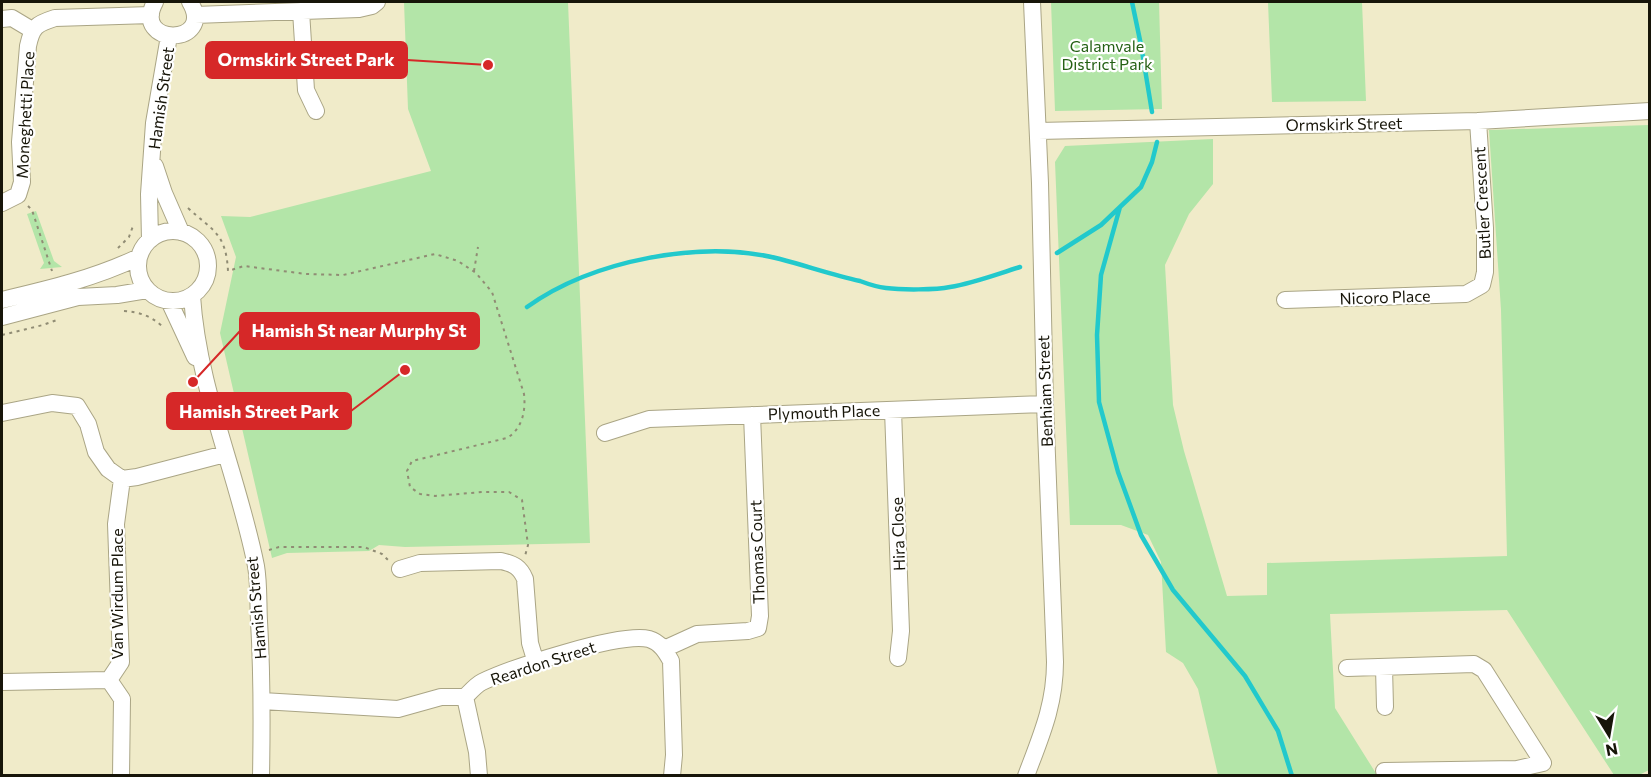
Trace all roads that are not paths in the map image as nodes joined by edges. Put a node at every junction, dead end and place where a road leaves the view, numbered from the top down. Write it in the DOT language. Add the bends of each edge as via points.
graph roads {
  1 [pos="377,2"];
  2 [pos="1032,2"];
  3 [pos="153,8"];
  4 [pos="193,8"];
  5 [pos="301,11"];
  6 [pos="2,18"];
  7 [pos="32,30"];
  8 [pos="169,36"];
  9 [pos="316,111"];
  10 [pos="1650,111"];
  11 [pos="1478,121"];
  12 [pos="1038,131"];
  13 [pos="153,160"];
  14 [pos="2,203"];
  15 [pos="181,232"];
  16 [pos="150,240"];
  17 [pos="139,257"];
  18 [pos="1482,285"];
  19 [pos="147,290"];
  20 [pos="192,296"];
  21 [pos="2,300"];
  22 [pos="1285,300"];
  23 [pos="169,301"];
  24 [pos="2,317"];
  25 [pos="204,375"];
  26 [pos="1045,404"];
  27 [pos="893,410"];
  28 [pos="2,413"];
  29 [pos="752,415"];
  30 [pos="605,433"];
  31 [pos="225,454"];
  32 [pos="122,478"];
  33 [pos="400,570"];
  34 [pos="664,649"];
  35 [pos="898,658"];
  36 [pos="536,663"];
  37 [pos="1384,667"];
  38 [pos="1347,668"];
  39 [pos="109,680"];
  40 [pos="2,682"];
  41 [pos="465,698"];
  42 [pos="262,701"];
  43 [pos="1385,706"];
  44 [pos="1384,771"];
  45 [pos="121,776"];
  46 [pos="261,776"];
  47 [pos="479,776"];
  48 [pos="672,776"];
  49 [pos="1026,776"];
  1 -- 5 [label="street" via="359,9"];
  2 -- 12 [label="street, Benhiam Street"];
  3 -- 7 [label="street, Moneghetti Place" via="55,18"];
  3 -- 8 [label="street" via="156,29"];
  4 -- 5 [label="street"];
  4 -- 8 [label="street" via="194,22 184,34"];
  5 -- 9 [label="street" via="306,90"];
  6 -- 7 [label="street" via="12,18"];
  7 -- 14 [label="street, Moneghetti Place" via="20,142 22,182 18,195"];
  8 -- 13 [label="street, Hamish Street" via="154,123"];
  10 -- 11 [label="street, Ormskirk Street"];
  11 -- 12 [label="street, Ormskirk Street"];
  11 -- 18 [label="street, Butler Crescent" via="1485,228"];
  12 -- 26 [label="street, Benhiam Street"];
  13 -- 15 [label="street, Hamish Street"];
  13 -- 16 [label="street, Hamish Street"];
  15 -- 16 [label="street" via="170,231"];
  15 -- 20 [label="street" via="192,236 207,254 207,278"];
  16 -- 17 [label="street"];
  17 -- 19 [label="street" via="138,268"];
  17 -- 21 [label="street" via="57,287"];
  18 -- 22 [label="street, Nicoro Place" via="1466,294"];
  19 -- 23 [label="street"];
  19 -- 24 [label="street" via="78,297"];
  20 -- 23 [label="street"];
  20 -- 25 [label="street, Hamish Street"];
  23 -- 25 [label="street, Hamish Street"];
  25 -- 31 [label="street, Hamish Street"];
  26 -- 27 [label="street, Plymouth Place"];
  26 -- 49 [label="street, Benhiam Street" via="1055,686"];
  27 -- 29 [label="street, Plymouth Place"];
  27 -- 35 [label="street, Hira Close" via="901,631"];
  28 -- 32 [label="street" via="52,403 77,406 88,424 96,452 108,469"];
  29 -- 30 [label="street, Plymouth Place" via="648,419"];
  29 -- 34 [label="street, Thomas Court" via="758,628 697,634"];
  31 -- 32 [label="street"];
  31 -- 42 [label="street, Hamish Street" via="256,568"];
  32 -- 39 [label="street, Van Wirdum Place" via="117,524 120,662"];
  33 -- 36 [label="street" via="420,563 501,561 521,570"];
  34 -- 36 [label="street, Reardon Street" via="650,639 631,638 585,647"];
  34 -- 48 [label="street" via="671,662"];
  36 -- 41 [label="street, Reardon Street" via="480,683"];
  37 -- 38 [label="street"];
  37 -- 43 [label="street"];
  37 -- 44 [label="street" via="1474,664 1484,670 1543,763 1517,769"];
  39 -- 40 [label="street"];
  39 -- 45 [label="street, Van Wirdum Place" via="122,699"];
  41 -- 42 [label="street" via="441,697 398,709"];
  41 -- 47 [label="street"];
  42 -- 46 [label="street, Hamish Street"];
}
